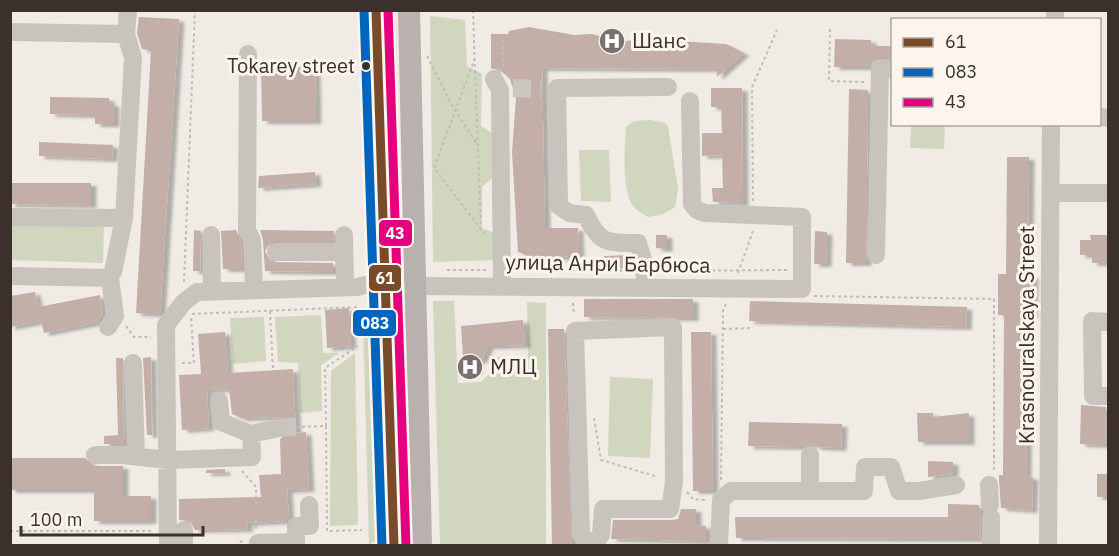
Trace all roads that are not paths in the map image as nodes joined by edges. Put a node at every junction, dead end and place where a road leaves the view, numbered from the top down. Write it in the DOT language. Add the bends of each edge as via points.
graph roads {
  1 [pos="128,10"];
  2 [pos="376,10"];
  3 [pos="409,10"];
  4 [pos="10,32"];
  5 [pos="126,34"];
  6 [pos="248,54"];
  7 [pos="891,69"];
  8 [pos="501,86"];
  9 [pos="668,87"];
  10 [pos="690,102"];
  11 [pos="1051,126"];
  12 [pos="1051,193"];
  13 [pos="1108,193"];
  14 [pos="10,217"];
  15 [pos="124,218"];
  16 [pos="211,235"];
  17 [pos="276,252"];
  18 [pos="876,255"];
  19 [pos="502,270"];
  20 [pos="111,275"];
  21 [pos="10,276"];
  22 [pos="386,280"];
  23 [pos="414,286"];
  24 [pos="345,287"];
  25 [pos="646,288"];
  26 [pos="254,289"];
  27 [pos="212,290"];
  28 [pos="1108,322"];
  29 [pos="116,325"];
  30 [pos="133,363"];
  31 [pos="1108,396"];
  32 [pos="219,401"];
  33 [pos="288,428"];
  34 [pos="251,434"];
  35 [pos="95,455"];
  36 [pos="810,455"];
  37 [pos="136,456"];
  38 [pos="168,460"];
  39 [pos="956,485"];
  40 [pos="989,485"];
  41 [pos="810,490"];
  42 [pos="309,505"];
  43 [pos="258,543"];
  44 [pos="296,544"];
  45 [pos="168,546"];
  46 [pos="394,546"];
  47 [pos="421,546"];
  48 [pos="592,546"];
  49 [pos="719,546"];
  50 [pos="991,546"];
  51 [pos="1048,546"];
  1 -- 5 [label="street"];
  2 -- 22 [label="main road"];
  3 -- 23 [label="main road"];
  4 -- 5 [label="street"];
  5 -- 15 [label="street" via="133,58"];
  6 -- 26 [label="street" via="247,230 252,240"];
  7 -- 18 [label="street" via="880,68"];
  8 -- 19 [label="street"];
  9 -- 25 [label="street" via="549,89 560,206 569,213 586,215 594,233 609,243 638,243"];
  10 -- 25 [label="street, улица Анри Барбюса" via="692,204 705,213 802,217 802,270 807,292"];
  11 -- 12 [label="street, Krasnouralskaya Street"];
  12 -- 13 [label="street"];
  12 -- 51 [label="street, Krasnouralskaya Street"];
  14 -- 15 [label="street"];
  15 -- 20 [label="street"];
  16 -- 27 [label="street"];
  17 -- 24 [label="street" via="344,243"];
  19 -- 23 [label="street, улица Анри Барбюса"];
  19 -- 25 [label="street, улица Анри Барбюса" via="571,285"];
  20 -- 21 [label="street"];
  20 -- 29 [label="street"];
  22 -- 24 [label="street"];
  22 -- 46 [label="main road"];
  23 -- 47 [label="main road"];
  24 -- 26 [label="street"];
  26 -- 27 [label="street"];
  27 -- 38 [label="street" via="197,292 187,308 166,325"];
  28 -- 31 [label="street" via="1092,321 1093,396"];
  30 -- 37 [label="street"];
  32 -- 34 [label="street" via="220,422"];
  33 -- 34 [label="street"];
  34 -- 38 [label="street" via="252,457"];
  35 -- 37 [label="street"];
  36 -- 41 [label="street"];
  37 -- 38 [label="street"];
  38 -- 45 [label="street"];
  39 -- 41 [label="street" via="900,491 891,467 865,467 864,491"];
  40 -- 50 [label="street"];
  41 -- 49 [label="street" via="731,491 721,500"];
  42 -- 44 [label="street" via="310,526 296,526"];
  43 -- 44 [label="street"];
  48 -- 48 [label="street" via="581,535 574,331 673,327 674,482 670,509 603,509 601,535"];
}
